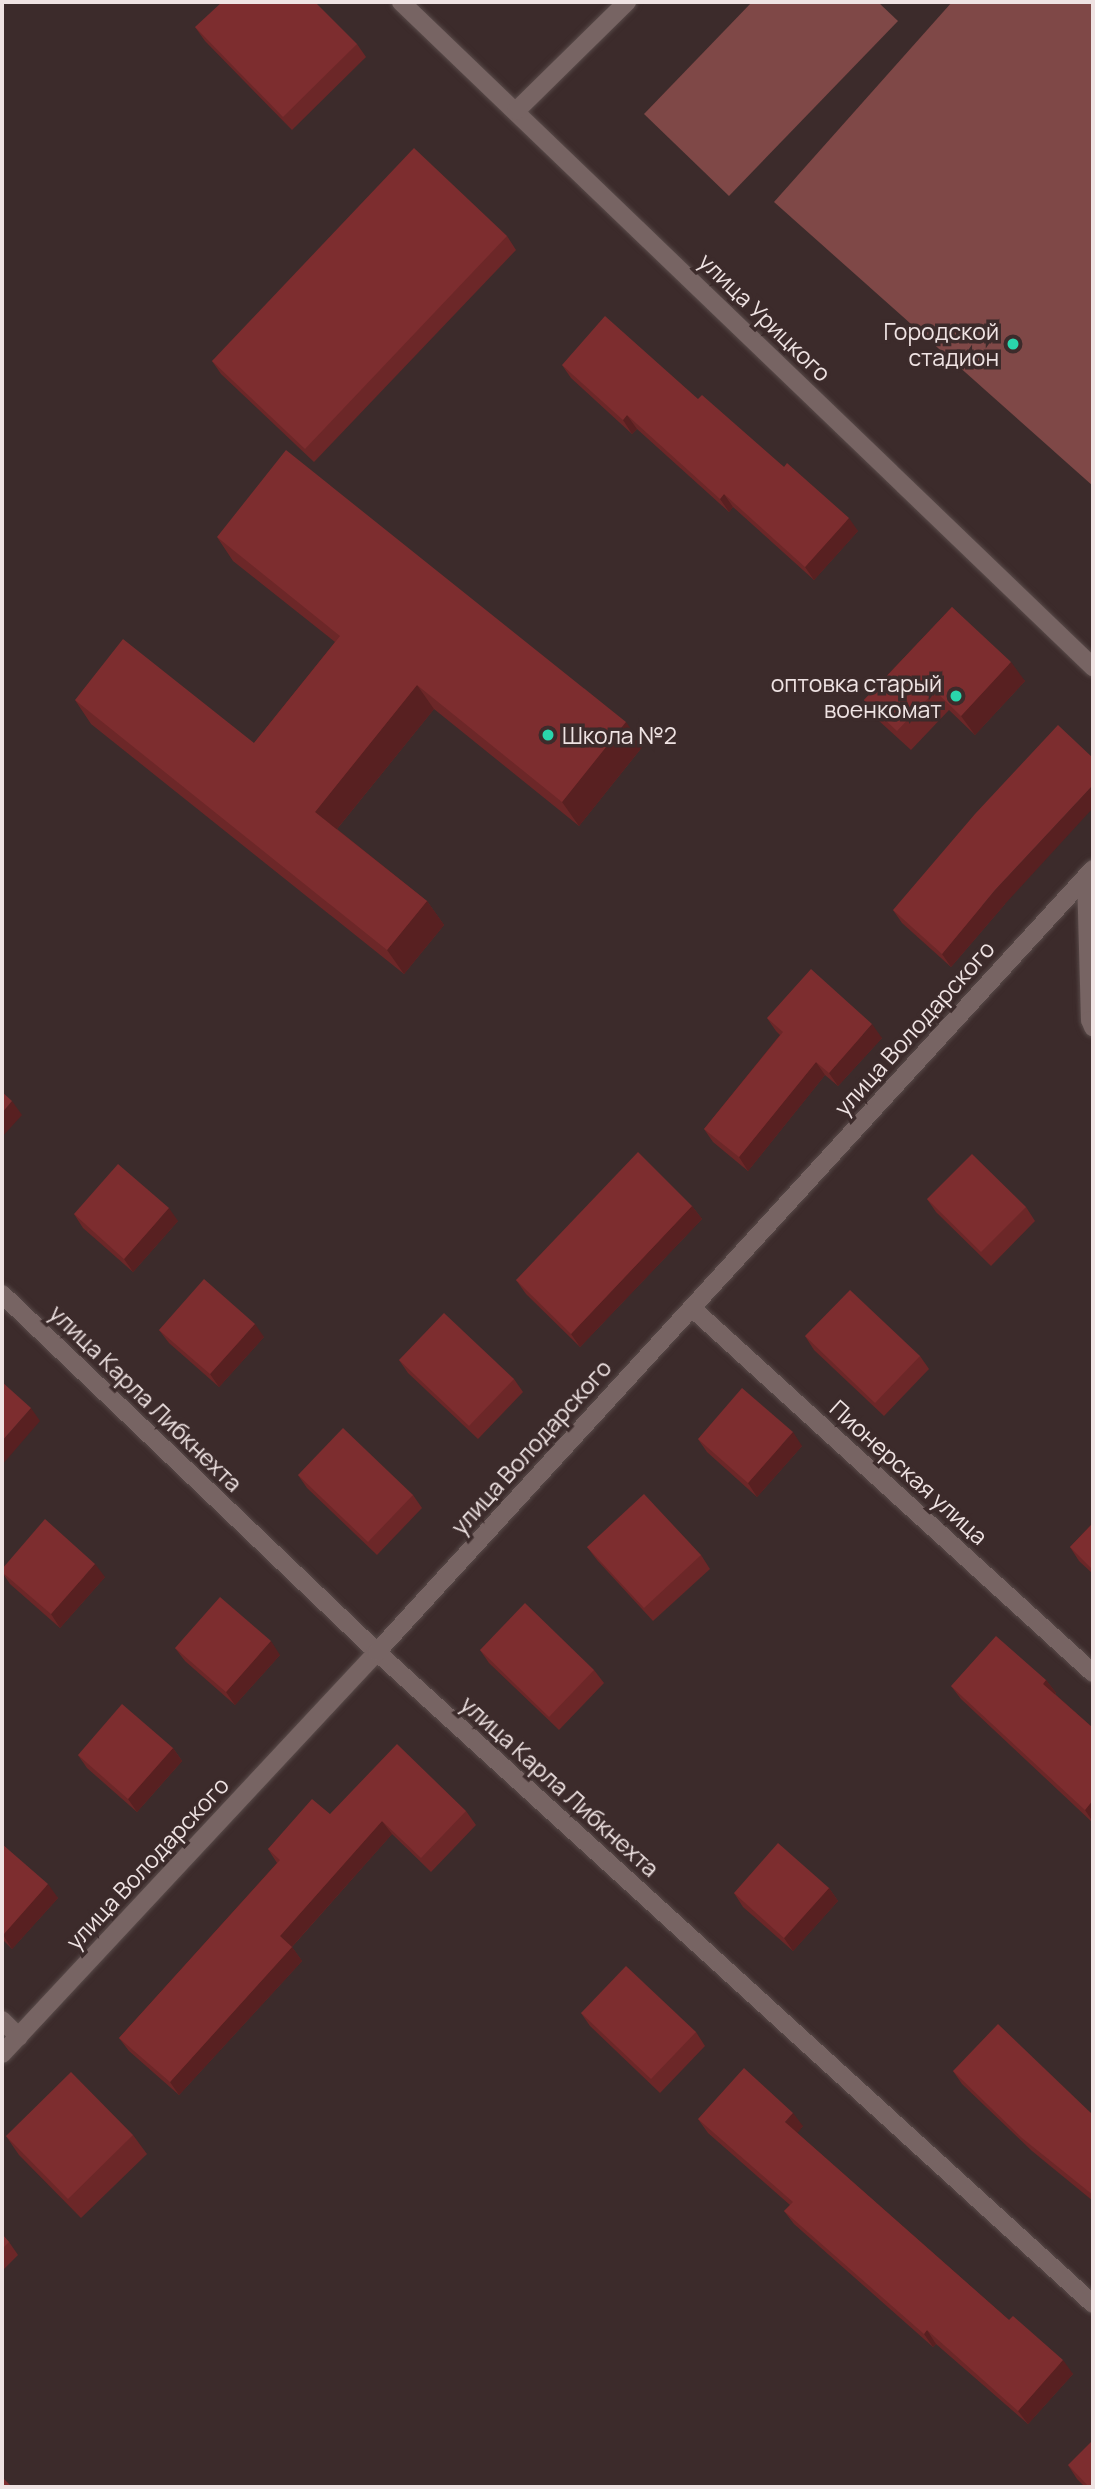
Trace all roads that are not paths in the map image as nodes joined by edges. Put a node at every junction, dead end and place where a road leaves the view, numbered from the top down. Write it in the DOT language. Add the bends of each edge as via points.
graph roads {
  1 [pos="401,2"];
  2 [pos="627,2"];
  3 [pos="516,111"];
  4 [pos="1093,667"];
  5 [pos="1089,873"];
  6 [pos="1093,1027"];
  7 [pos="2,1294"];
  8 [pos="692,1308"];
  9 [pos="377,1652"];
  10 [pos="1093,1673"];
  11 [pos="2,2020"];
  12 [pos="19,2037"];
  13 [pos="2,2054"];
  14 [pos="1093,2304"];
  1 -- 3 [label="street, улица Урицкого"];
  2 -- 3 [label="street"];
  3 -- 4 [label="street, улица Урицкого"];
  5 -- 6 [label="street"];
  5 -- 8 [label="street, улица Володарского"];
  7 -- 9 [label="street, улица Карла Либкнехта"];
  8 -- 9 [label="street, улица Володарского"];
  8 -- 10 [label="street, Пионерская улица"];
  9 -- 12 [label="street, улица Володарского"];
  9 -- 14 [label="street, улица Карла Либкнехта"];
  11 -- 12 [label="street"];
  12 -- 13 [label="street, улица Володарского"];
}
